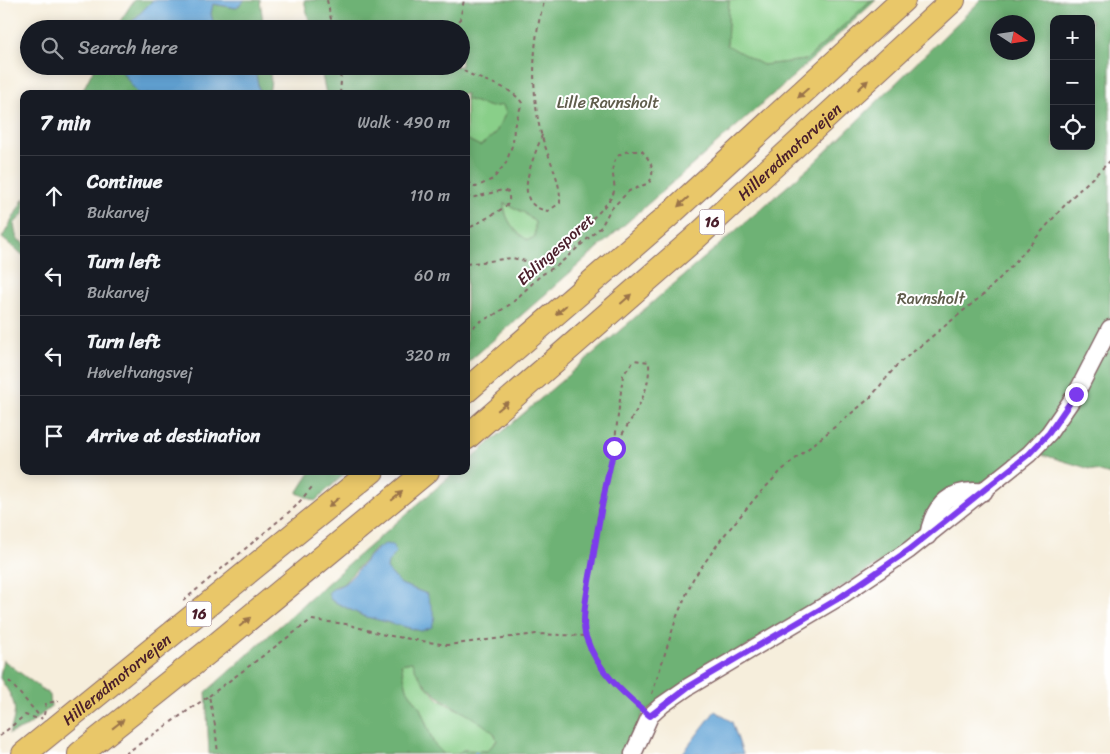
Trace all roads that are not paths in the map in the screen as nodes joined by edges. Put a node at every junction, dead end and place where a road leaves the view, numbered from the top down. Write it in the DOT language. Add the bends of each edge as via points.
graph roads {
  1 [pos="902,0"];
  2 [pos="953,0"];
  3 [pos="1110,328"];
  4 [pos="470,389"];
  5 [pos="470,434"];
  6 [pos="367,475"];
  7 [pos="422,475"];
  8 [pos="24,754"];
  9 [pos="80,754"];
  10 [pos="634,754"];
  1 -- 4 [label="highway, 16, one-way" via="668,216"];
  5 -- 2 [label="highway, Hillerødmotorvejen / 16, one-way" via="692,240"];
  3 -- 10 [label="street" via="1076,394 1049,433 1029,454 928,536 836,600 688,687 650,716"];
  6 -- 8 [label="highway, Hillerødmotorvejen / 16, one-way"];
  9 -- 7 [label="highway, 16, one-way" via="219,644"];
}
